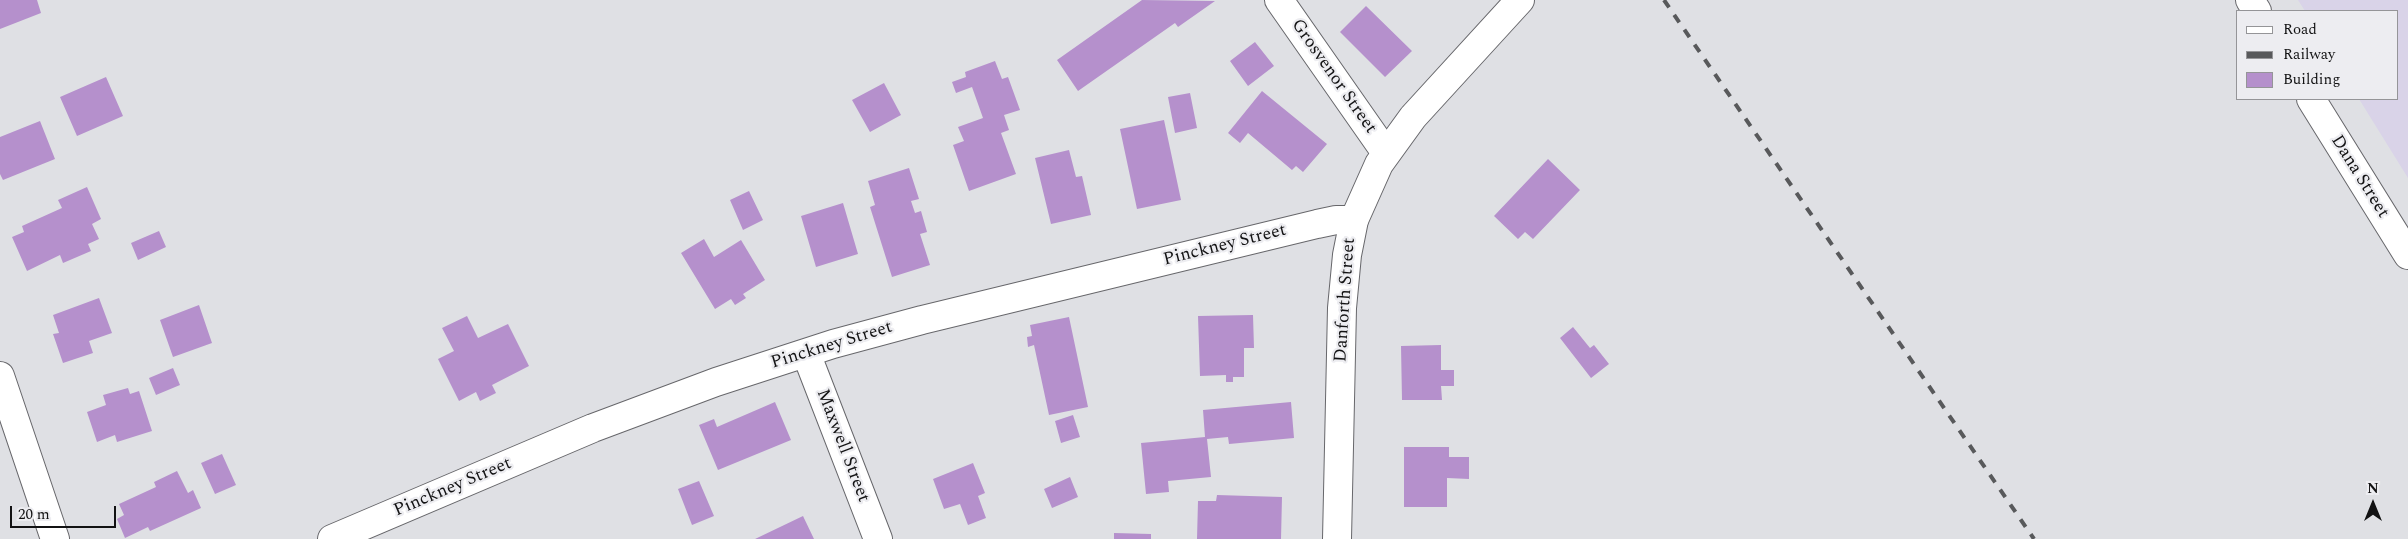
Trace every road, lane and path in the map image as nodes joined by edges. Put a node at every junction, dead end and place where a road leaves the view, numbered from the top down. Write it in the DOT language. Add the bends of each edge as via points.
graph roads {
  1 [pos="1280,0"];
  2 [pos="1520,0"];
  3 [pos="2312,100"];
  4 [pos="1386,153"];
  5 [pos="1354,220"];
  6 [pos="2408,256"];
  7 [pos="806,353"];
  8 [pos="0,376"];
  9 [pos="55,539"];
  10 [pos="332,539"];
  11 [pos="878,539"];
  12 [pos="1337,539"];
  1 -- 4 [label="street, Grosvenor Street"];
  2 -- 4 [label="street, Danforth Street" via="1413,117"];
  3 -- 6 [label="street, Dana Street"];
  4 -- 5 [label="street, Danforth Street"];
  5 -- 7 [label="street, Pinckney Street" via="1336,220 1240,242 922,320"];
  5 -- 12 [label="street, Danforth Street" via="1342,308"];
  7 -- 10 [label="street, Pinckney Street" via="716,382 593,428"];
  7 -- 11 [label="street, Maxwell Street"];
  8 -- 9 [label="street"];
}
